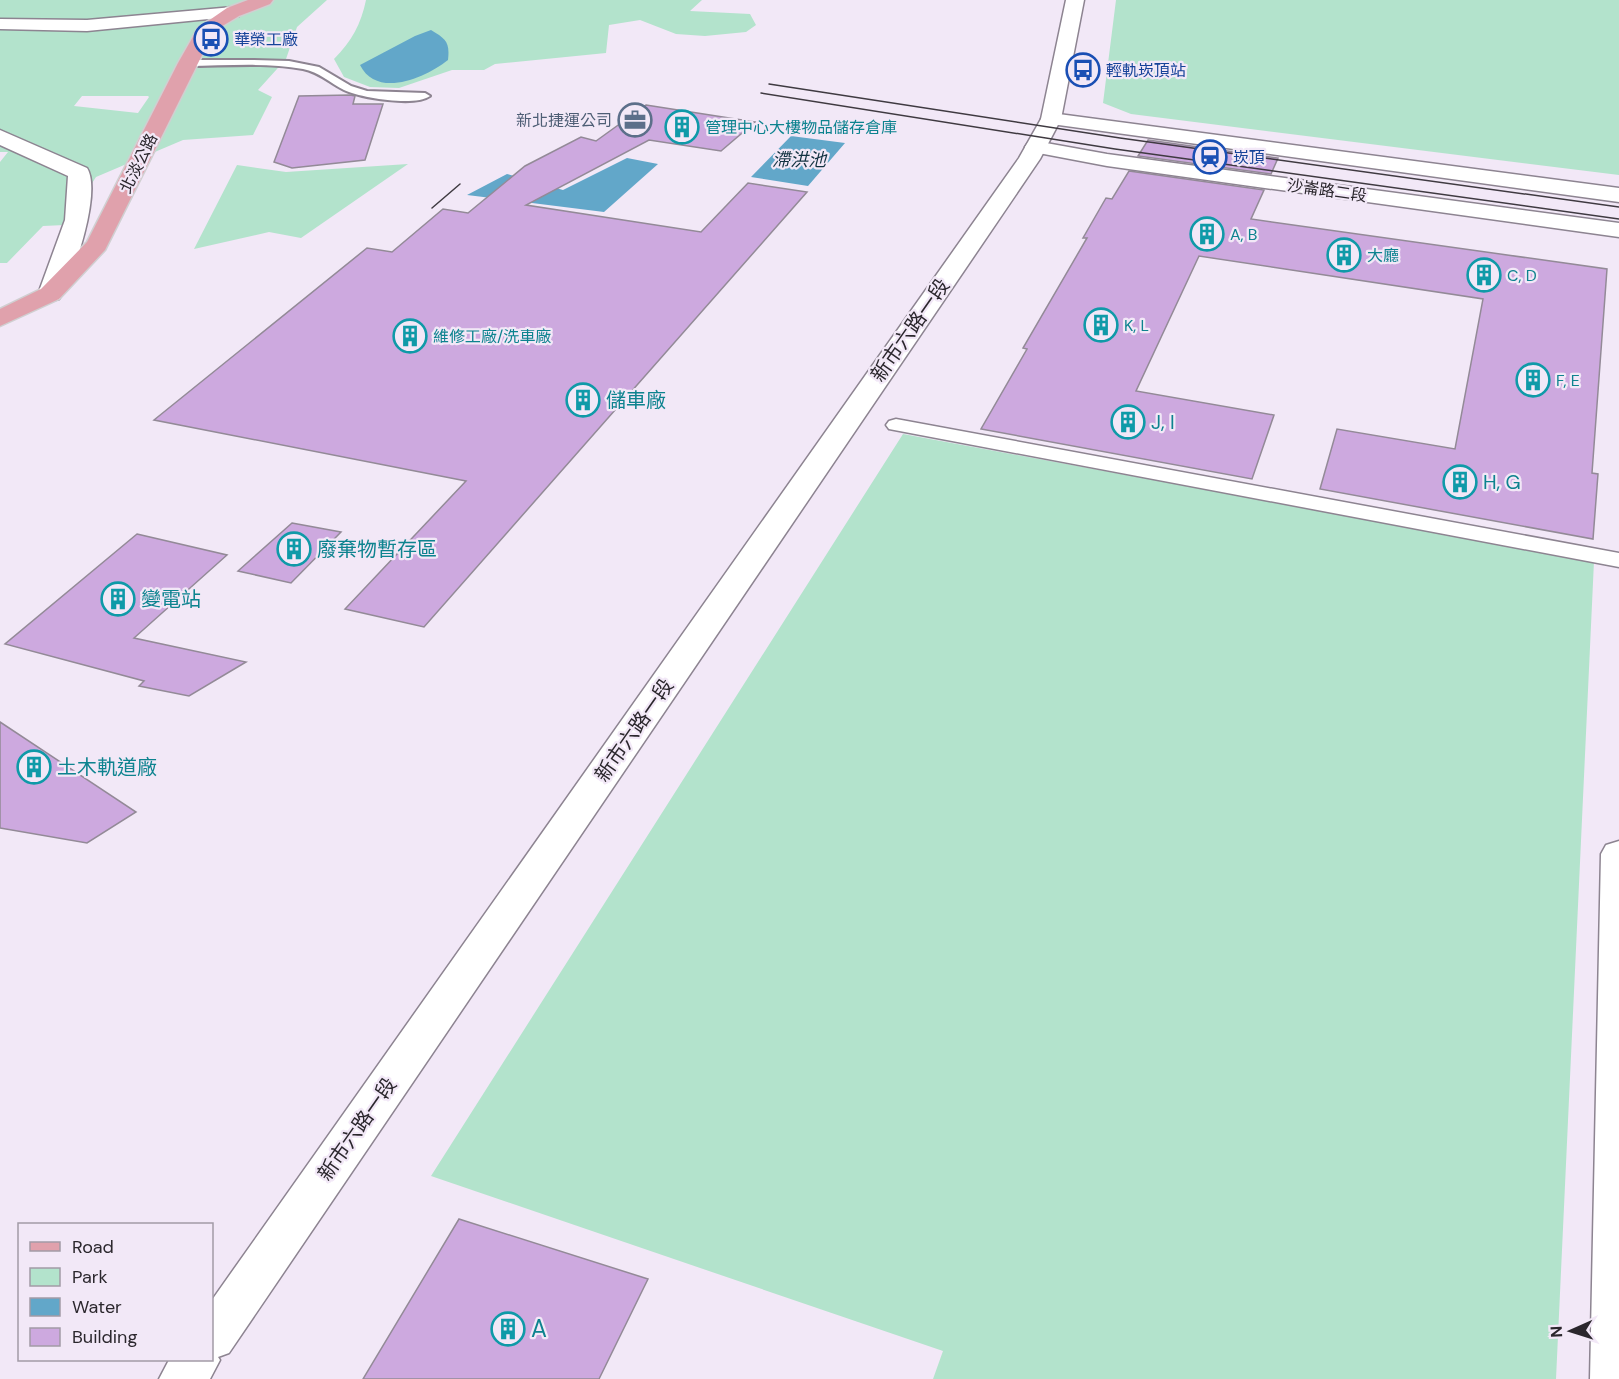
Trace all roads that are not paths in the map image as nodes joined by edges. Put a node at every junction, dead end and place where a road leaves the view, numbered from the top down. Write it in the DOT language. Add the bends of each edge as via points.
graph roads {
  1 [pos="264,0"];
  2 [pos="1075,0"];
  3 [pos="233,12"];
  4 [pos="0,24"];
  5 [pos="187,63"];
  6 [pos="426,96"];
  7 [pos="1043,133"];
  8 [pos="0,136"];
  9 [pos="1619,195"];
  10 [pos="1619,231"];
  11 [pos="50,294"];
  12 [pos="0,319"];
  13 [pos="896,425"];
  14 [pos="1619,560"];
  15 [pos="1619,854"];
  16 [pos="1618,1070"];
  17 [pos="213,1337"];
  18 [pos="195,1361"];
  19 [pos="183,1379"];
  20 [pos="1614,1379"];
  1 -- 3 [label="main road, 北淡公路"];
  2 -- 7 [label="street"];
  3 -- 4 [label="street" via="95,26"];
  3 -- 5 [label="main road, 北淡公路" via="207,28"];
  5 -- 6 [label="lane" via="286,64 318,70 351,89 377,97"];
  5 -- 11 [label="main road, 北淡公路" via="97,245"];
  7 -- 9 [label="street, 沙崙路二段"];
  7 -- 10 [label="street, 沙崙路二段" via="1107,160"];
  7 -- 17 [label="street, 新市六路一段" via="1002,198"];
  8 -- 11 [label="street" via="12,145 79,173 78,212"];
  11 -- 12 [label="main road, 北淡公路"];
  13 -- 14 [label="street"];
  15 -- 16 [label="street"];
  16 -- 20 [label="street"];
  18 -- 19 [label="street"];
}
